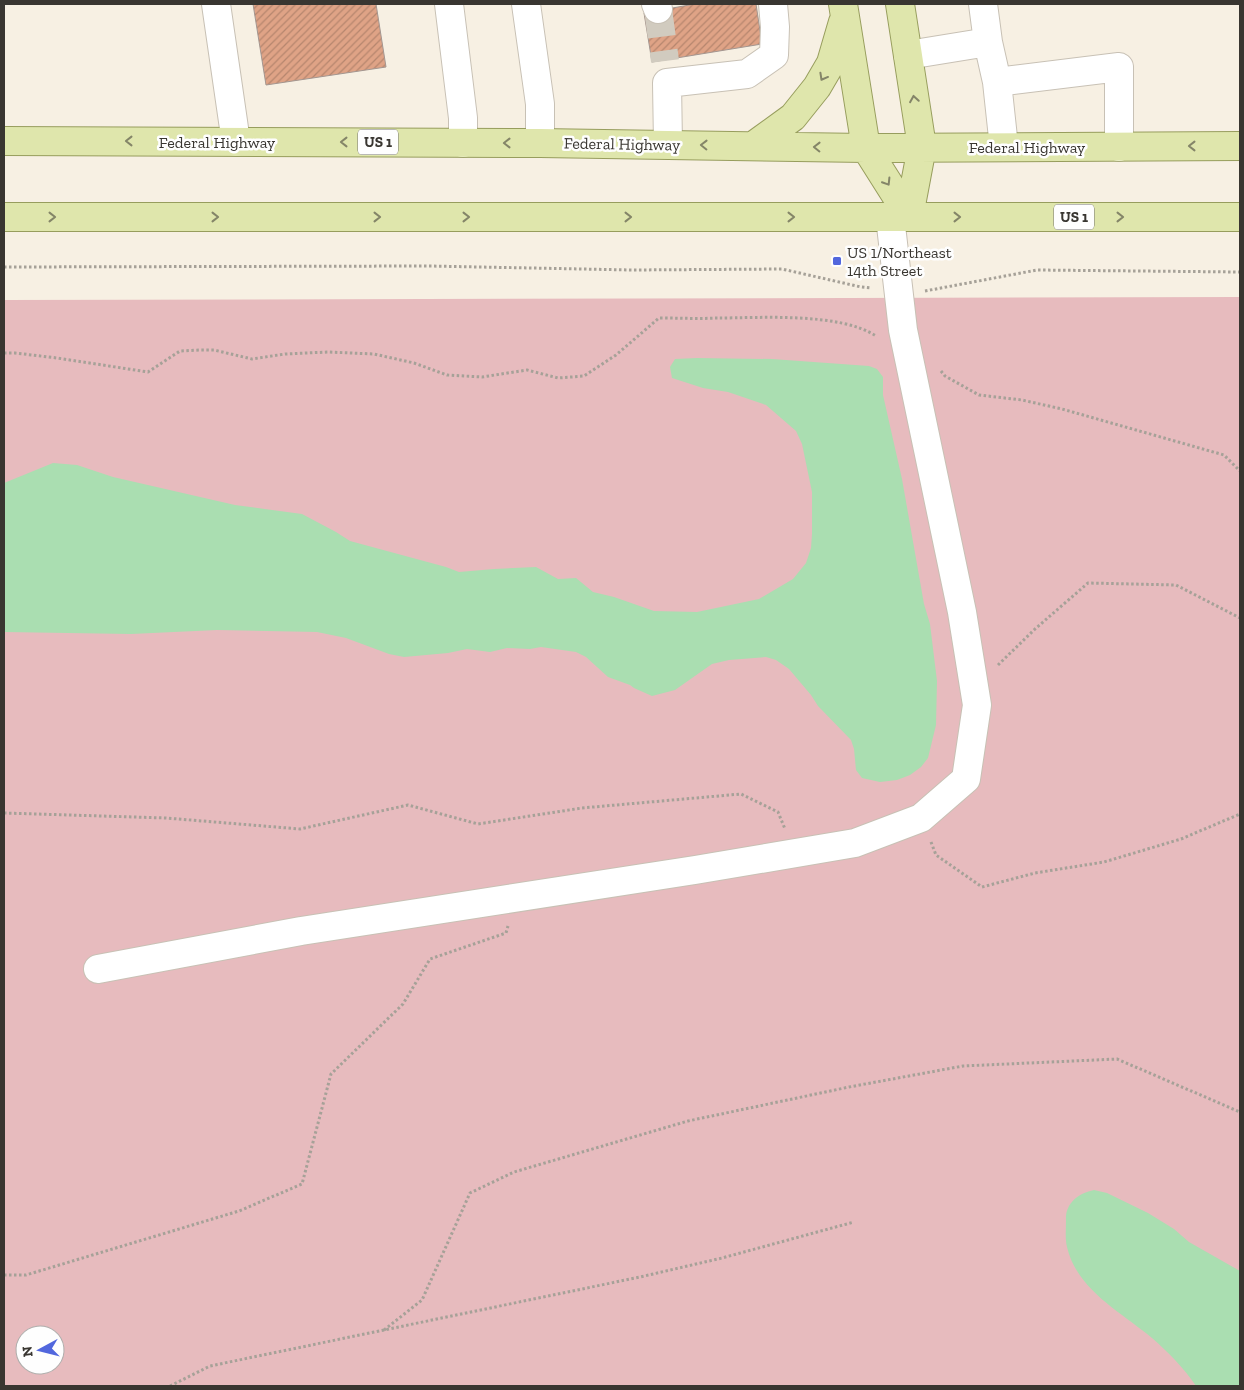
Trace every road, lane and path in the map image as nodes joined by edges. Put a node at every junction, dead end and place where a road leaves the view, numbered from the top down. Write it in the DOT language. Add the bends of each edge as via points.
graph roads {
  1 [pos="216,4"];
  2 [pos="449,4"];
  3 [pos="526,4"];
  4 [pos="773,4"];
  5 [pos="900,4"];
  6 [pos="983,4"];
  7 [pos="844,9"];
  8 [pos="988,42"];
  9 [pos="908,55"];
  10 [pos="997,82"];
  11 [pos="4,141"];
  12 [pos="236,142"];
  13 [pos="463,143"];
  14 [pos="540,143"];
  15 [pos="668,144"];
  16 [pos="753,146"];
  17 [pos="1118,146"];
  18 [pos="1240,146"];
  19 [pos="922,147"];
  20 [pos="1004,147"];
  21 [pos="866,148"];
  22 [pos="4,217"];
  23 [pos="899,217"];
  24 [pos="1240,217"];
  25 [pos="4,267"];
  26 [pos="1240,272"];
  27 [pos="898,290"];
  28 [pos="4,353"];
  29 [pos="909,356"];
  30 [pos="1240,471"];
  31 [pos="1240,618"];
  32 [pos="974,688"];
  33 [pos="4,813"];
  34 [pos="1240,814"];
  35 [pos="921,818"];
  36 [pos="794,853"];
  37 [pos="518,898"];
  38 [pos="98,969"];
  39 [pos="1240,1112"];
  40 [pos="854,1222"];
  41 [pos="4,1275"];
  42 [pos="384,1330"];
  43 [pos="170,1386"];
  1 -- 12 [label="street"];
  2 -- 13 [label="street" via="463,118"];
  3 -- 14 [label="street" via="540,104"];
  4 -- 15 [label="street" via="774,55 747,74 666,72"];
  5 -- 9 [label="main road"];
  6 -- 8 [label="street"];
  7 -- 16 [label="main road, one-way" via="831,63 817,87 793,117"];
  7 -- 21 [label="main road"];
  8 -- 9 [label="street"];
  8 -- 10 [label="street"];
  19 -- 9 [label="main road, one-way"];
  10 -- 17 [label="street" via="1119,68"];
  10 -- 20 [label="street"];
  12 -- 11 [label="main road, Federal Highway / US 1, one-way"];
  13 -- 12 [label="main road, Federal Highway / US 1, one-way"];
  14 -- 13 [label="main road, Federal Highway / US 1, one-way"];
  14 -- 15 [label="main road, Federal Highway / US 1"];
  16 -- 15 [label="main road, Federal Highway / US 1, one-way"];
  21 -- 16 [label="main road, Federal Highway / US 1, one-way"];
  18 -- 17 [label="main road, Federal Highway / US 1, one-way"];
  17 -- 20 [label="main road, Federal Highway / US 1"];
  19 -- 20 [label="main road, Federal Highway / US 1"];
  19 -- 21 [label="main road, Federal Highway / US 1"];
  19 -- 23 [label="main road"];
  21 -- 23 [label="main road, one-way"];
  22 -- 23 [label="main road, US 1, one-way"];
  23 -- 24 [label="main road, US 1, one-way"];
  23 -- 27 [label="street"];
  25 -- 27 [label="path" via="782,269 861,287"];
  26 -- 27 [label="path" via="1037,270 918,292"];
  27 -- 29 [label="street"];
  28 -- 29 [label="path" via="148,372 180,351 214,350 252,359 328,352 374,354 447,374 482,377 527,370 558,378 584,376 616,355 660,318 762,317 836,321 865,328"];
  29 -- 30 [label="path" via="930,360 945,376 979,396 1022,400 1062,409 1224,455"];
  29 -- 32 [label="street" via="962,612"];
  31 -- 32 [label="path" via="1176,585 1088,583"];
  32 -- 35 [label="street" via="977,705 966,779"];
  33 -- 36 [label="path" via="166,818 300,829 408,804 478,824 582,808 741,794 778,812"];
  34 -- 35 [label="path" via="1181,839 1104,862 1035,873 982,887 936,855"];
  35 -- 36 [label="street" via="855,843"];
  36 -- 37 [label="street"];
  37 -- 38 [label="street"];
  37 -- 41 [label="path" via="506,933 430,959 403,1004 331,1074 302,1184 221,1217 26,1275"];
  39 -- 42 [label="path" via="1117,1059 963,1066 688,1121 514,1172 470,1192 422,1300"];
  40 -- 42 [label="path" via="658,1273"];
  42 -- 43 [label="path" via="210,1366"];
}
